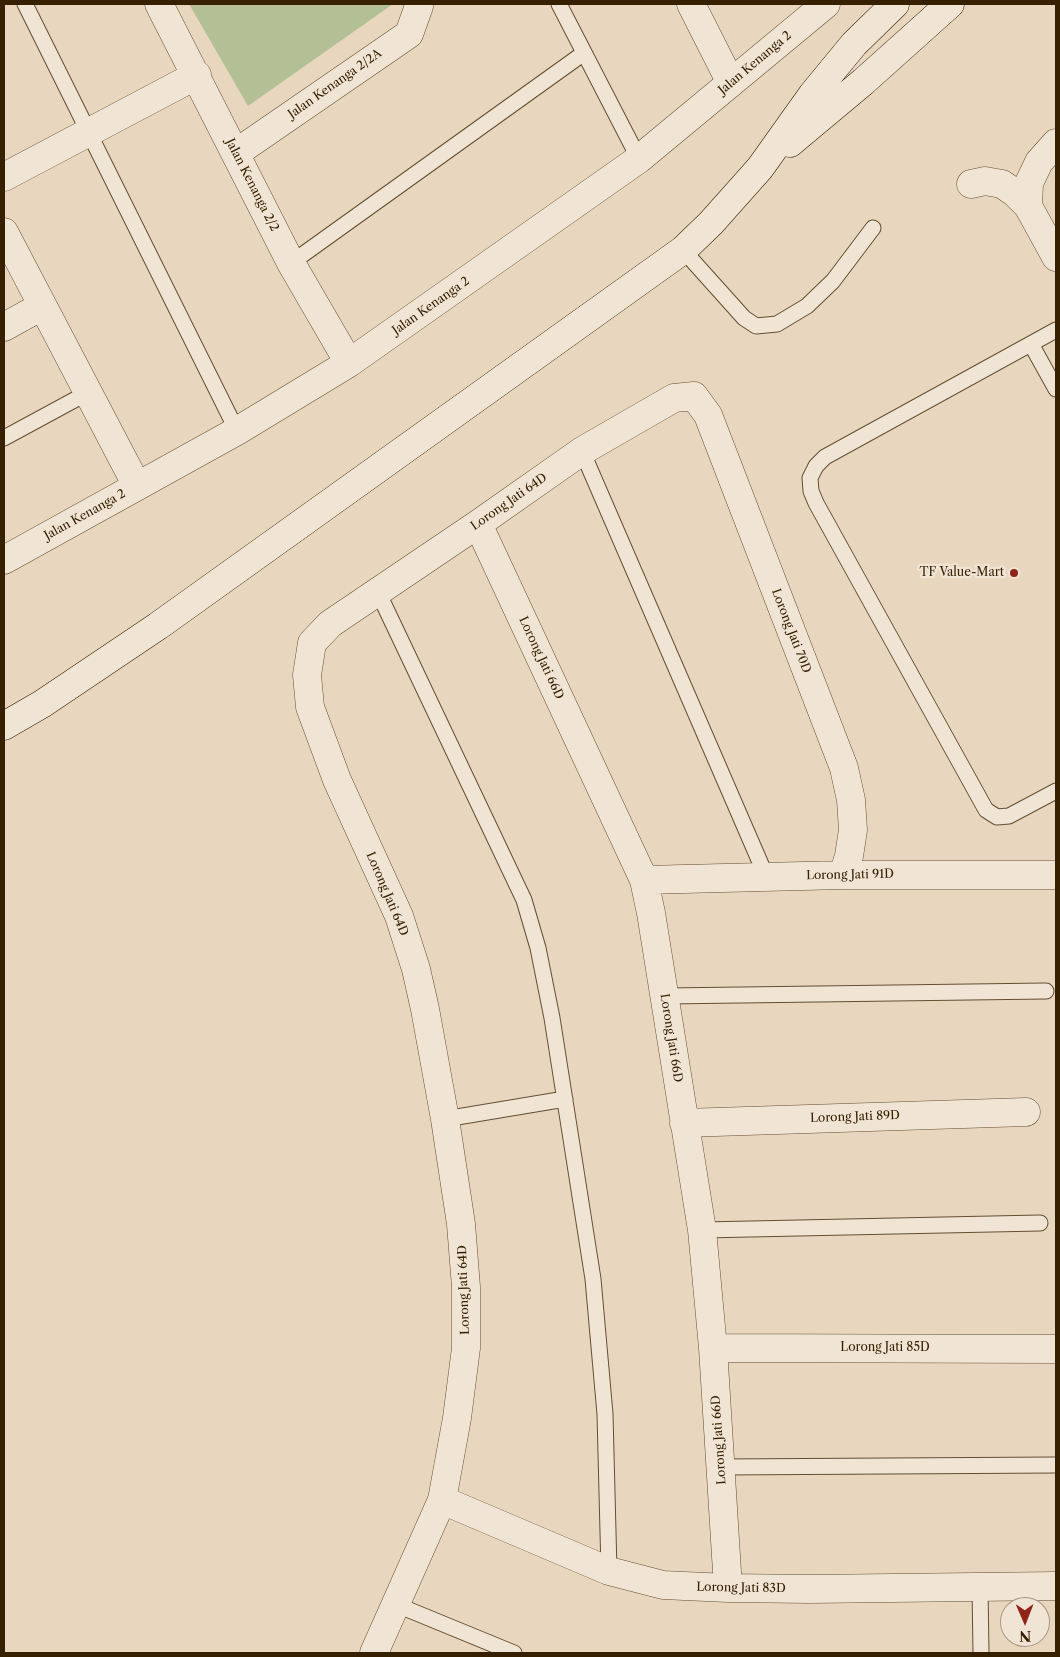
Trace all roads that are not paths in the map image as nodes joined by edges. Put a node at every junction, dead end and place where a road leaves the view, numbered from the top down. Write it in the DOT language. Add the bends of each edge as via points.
graph roads {
  1 [pos="25,4"];
  2 [pos="159,4"];
  3 [pos="418,4"];
  4 [pos="559,4"];
  5 [pos="691,4"];
  6 [pos="826,4"];
  7 [pos="895,4"];
  8 [pos="950,4"];
  9 [pos="584,53"];
  10 [pos="197,75"];
  11 [pos="731,83"];
  12 [pos="90,133"];
  13 [pos="1056,143"];
  14 [pos="236,153"];
  15 [pos="639,159"];
  16 [pos="760,168"];
  17 [pos="4,178"];
  18 [pos="971,184"];
  19 [pos="1028,206"];
  20 [pos="873,228"];
  21 [pos="4,232"];
  22 [pos="683,250"];
  23 [pos="1056,257"];
  24 [pos="291,263"];
  25 [pos="42,306"];
  26 [pos="4,327"];
  27 [pos="1056,330"];
  28 [pos="1031,344"];
  29 [pos="349,364"];
  30 [pos="1056,388"];
  31 [pos="89,392"];
  32 [pos="694,396"];
  33 [pos="237,431"];
  34 [pos="4,438"];
  35 [pos="582,451"];
  36 [pos="137,486"];
  37 [pos="478,524"];
  38 [pos="4,560"];
  39 [pos="378,592"];
  40 [pos="4,726"];
  41 [pos="1056,790"];
  42 [pos="842,875"];
  43 [pos="1056,875"];
  44 [pos="766,876"];
  45 [pos="644,880"];
  46 [pos="1046,991"];
  47 [pos="665,996"];
  48 [pos="565,1099"];
  49 [pos="1026,1112"];
  50 [pos="445,1119"];
  51 [pos="684,1123"];
  52 [pos="1040,1223"];
  53 [pos="702,1230"];
  54 [pos="713,1348"];
  55 [pos="1056,1348"];
  56 [pos="1056,1465"];
  57 [pos="722,1467"];
  58 [pos="442,1500"];
  59 [pos="609,1571"];
  60 [pos="1056,1586"];
  61 [pos="980,1587"];
  62 [pos="728,1588"];
  63 [pos="397,1605"];
  64 [pos="374,1653"];
  65 [pos="514,1653"];
  66 [pos="981,1653"];
  1 -- 12 [label="lane"];
  2 -- 10 [label="street, Jalan Kenanga 2/2"];
  3 -- 14 [label="street, Jalan Kenanga 2/2A" via="409,34"];
  4 -- 9 [label="lane"];
  5 -- 11 [label="street"];
  6 -- 11 [label="street, Jalan Kenanga 2"];
  7 -- 16 [label="street" via="854,44 812,95"];
  8 -- 16 [label="street"];
  9 -- 15 [label="lane"];
  9 -- 24 [label="lane"];
  10 -- 12 [label="street"];
  10 -- 14 [label="street, Jalan Kenanga 2/2"];
  11 -- 15 [label="street, Jalan Kenanga 2"];
  12 -- 17 [label="street"];
  12 -- 33 [label="lane"];
  13 -- 19 [label="street" via="1039,162 1029,183"];
  14 -- 24 [label="street, Jalan Kenanga 2/2"];
  15 -- 29 [label="street, Jalan Kenanga 2"];
  16 -- 22 [label="street"];
  18 -- 19 [label="street" via="985,181 1002,184"];
  19 -- 23 [label="street"];
  20 -- 22 [label="lane" via="833,281 807,306 777,324 756,326 744,318"];
  21 -- 25 [label="street"];
  22 -- 40 [label="street" via="158,626"];
  24 -- 29 [label="street, Jalan Kenanga 2/2"];
  25 -- 26 [label="street"];
  25 -- 31 [label="street"];
  27 -- 28 [label="lane"];
  28 -- 30 [label="lane"];
  28 -- 41 [label="lane" via="825,456 810,478 816,503 986,810 996,817 1009,816"];
  29 -- 33 [label="street, Jalan Kenanga 2"];
  31 -- 34 [label="lane"];
  31 -- 36 [label="street"];
  32 -- 35 [label="street, Lorong Jati 64D" via="674,398"];
  32 -- 42 [label="street, Lorong Jati 70D" via="708,415 844,768 853,830"];
  33 -- 36 [label="street, Jalan Kenanga 2"];
  35 -- 37 [label="street, Lorong Jati 64D"];
  35 -- 44 [label="lane"];
  36 -- 38 [label="street, Jalan Kenanga 2"];
  37 -- 39 [label="street, Lorong Jati 64D"];
  37 -- 45 [label="street, Lorong Jati 66D"];
  39 -- 48 [label="lane" via="524,900 538,948"];
  39 -- 50 [label="street, Lorong Jati 64D" via="330,624 312,643 307,675 310,707 337,780 399,916 425,1009"];
  42 -- 43 [label="street, Lorong Jati 91D"];
  42 -- 44 [label="street, Lorong Jati 91D"];
  44 -- 45 [label="street, Lorong Jati 91D"];
  45 -- 47 [label="street, Lorong Jati 66D"];
  46 -- 47 [label="lane"];
  47 -- 51 [label="street, Lorong Jati 66D"];
  48 -- 50 [label="lane"];
  48 -- 59 [label="lane" via="593,1279 605,1414"];
  49 -- 51 [label="street, Lorong Jati 89D"];
  50 -- 58 [label="street, Lorong Jati 64D" via="461,1224 466,1348"];
  51 -- 53 [label="street, Lorong Jati 66D"];
  52 -- 53 [label="lane"];
  53 -- 54 [label="street, Lorong Jati 66D"];
  54 -- 55 [label="street, Lorong Jati 85D"];
  54 -- 57 [label="street, Lorong Jati 66D"];
  56 -- 57 [label="lane"];
  57 -- 62 [label="street, Lorong Jati 66D"];
  58 -- 59 [label="street, Lorong Jati 83D"];
  58 -- 63 [label="street, Lorong Jati 64D"];
  59 -- 62 [label="street, Lorong Jati 83D" via="663,1585"];
  60 -- 61 [label="street, Lorong Jati 83D"];
  61 -- 62 [label="street, Lorong Jati 83D"];
  61 -- 66 [label="lane"];
  63 -- 64 [label="street, Lorong Jati 64D"];
  63 -- 65 [label="lane"];
}
